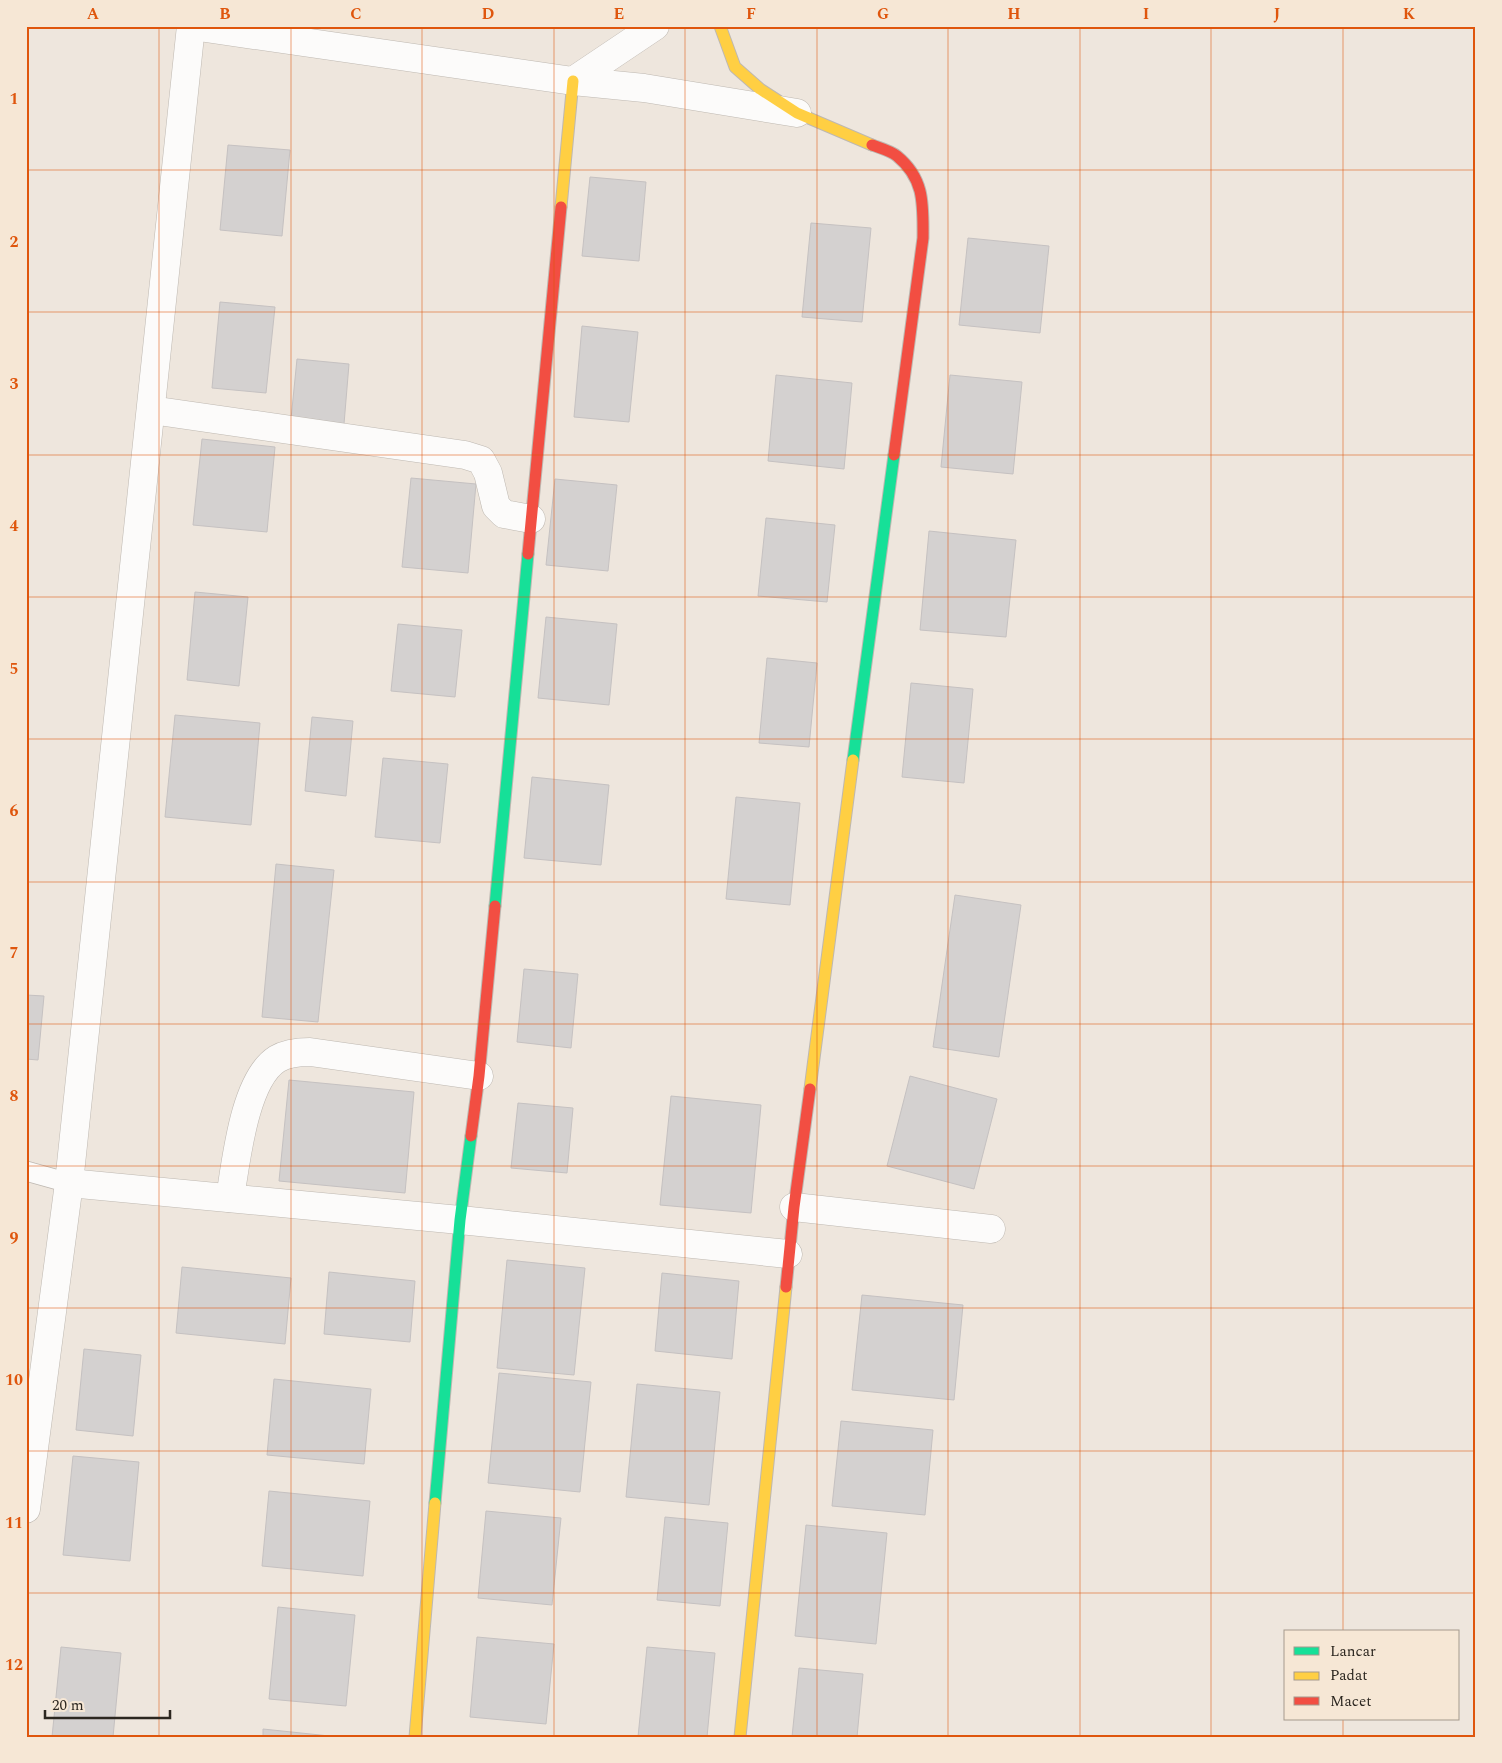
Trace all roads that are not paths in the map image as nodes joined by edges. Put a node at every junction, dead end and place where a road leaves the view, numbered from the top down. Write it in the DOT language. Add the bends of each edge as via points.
graph roads {
  1 [pos="191,26"];
  2 [pos="654,26"];
  3 [pos="720,26"];
  4 [pos="573,81"];
  5 [pos="797,113"];
  6 [pos="150,410"];
  7 [pos="531,520"];
  8 [pos="479,1076"];
  9 [pos="26,1171"];
  10 [pos="69,1183"];
  11 [pos="230,1198"];
  12 [pos="794,1207"];
  13 [pos="460,1220"];
  14 [pos="992,1229"];
  15 [pos="788,1254"];
  16 [pos="26,1509"];
  17 [pos="415,1737"];
  18 [pos="740,1737"];
  1 -- 4 [label="street"];
  1 -- 6 [label="street"];
  2 -- 4 [label="street"];
  3 -- 5 [label="street" via="735,67 760,89"];
  4 -- 5 [label="street" via="644,88"];
  4 -- 7 [label="street"];
  5 -- 12 [label="street" via="896,155 915,175 923,204 923,221 922,248"];
  6 -- 7 [label="street" via="465,454 481,460 488,473 496,506 504,514"];
  6 -- 10 [label="street"];
  7 -- 8 [label="street"];
  8 -- 11 [label="street" via="310,1052 294,1052 276,1059 262,1074 252,1093 240,1137"];
  8 -- 13 [label="street"];
  9 -- 10 [label="lane"];
  10 -- 11 [label="street"];
  10 -- 16 [label="street"];
  11 -- 13 [label="street"];
  12 -- 14 [label="street"];
  12 -- 15 [label="street"];
  13 -- 15 [label="street"];
  13 -- 17 [label="street"];
  15 -- 18 [label="street"];
}
